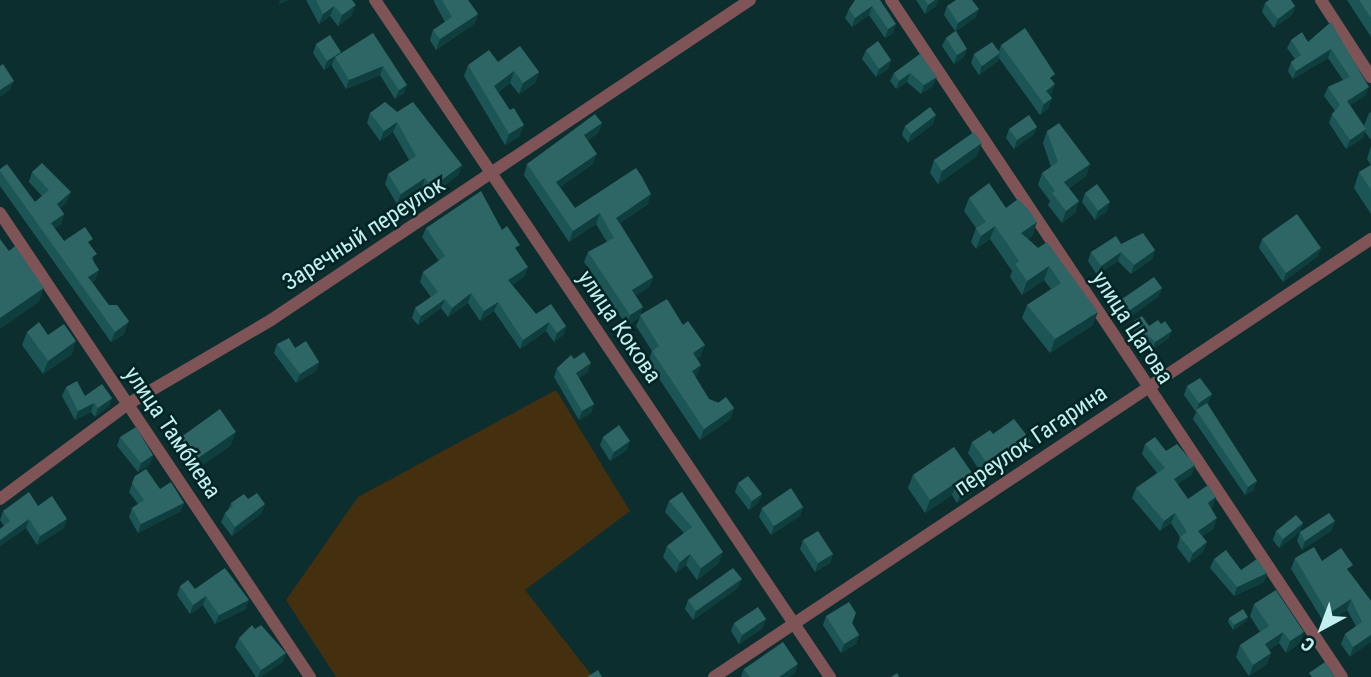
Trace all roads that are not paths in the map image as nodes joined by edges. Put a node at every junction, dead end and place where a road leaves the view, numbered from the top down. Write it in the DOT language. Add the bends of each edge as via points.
graph roads {
  1 [pos="375,0"];
  2 [pos="750,0"];
  3 [pos="891,0"];
  4 [pos="1321,0"];
  5 [pos="1371,77"];
  6 [pos="491,177"];
  7 [pos="0,212"];
  8 [pos="1371,239"];
  9 [pos="1147,388"];
  10 [pos="128,404"];
  11 [pos="0,499"];
  12 [pos="794,624"];
  13 [pos="310,677"];
  14 [pos="714,677"];
  15 [pos="830,677"];
  16 [pos="1342,677"];
  1 -- 6 [label="street, улица Кокова"];
  2 -- 6 [label="street, Заречный переулок"];
  3 -- 9 [label="street, улица Цагова"];
  4 -- 5 [label="street"];
  6 -- 10 [label="street, Заречный переулок" via="271,320"];
  6 -- 12 [label="street, улица Кокова"];
  7 -- 10 [label="street, улица Тамбиева"];
  8 -- 9 [label="street, переулок Гагарина"];
  9 -- 12 [label="street, переулок Гагарина"];
  9 -- 16 [label="street, улица Цагова"];
  10 -- 11 [label="street, Заречный переулок"];
  10 -- 13 [label="street, улица Тамбиева"];
  12 -- 14 [label="street, переулок Гагарина"];
  12 -- 15 [label="street, улица Кокова"];
}
